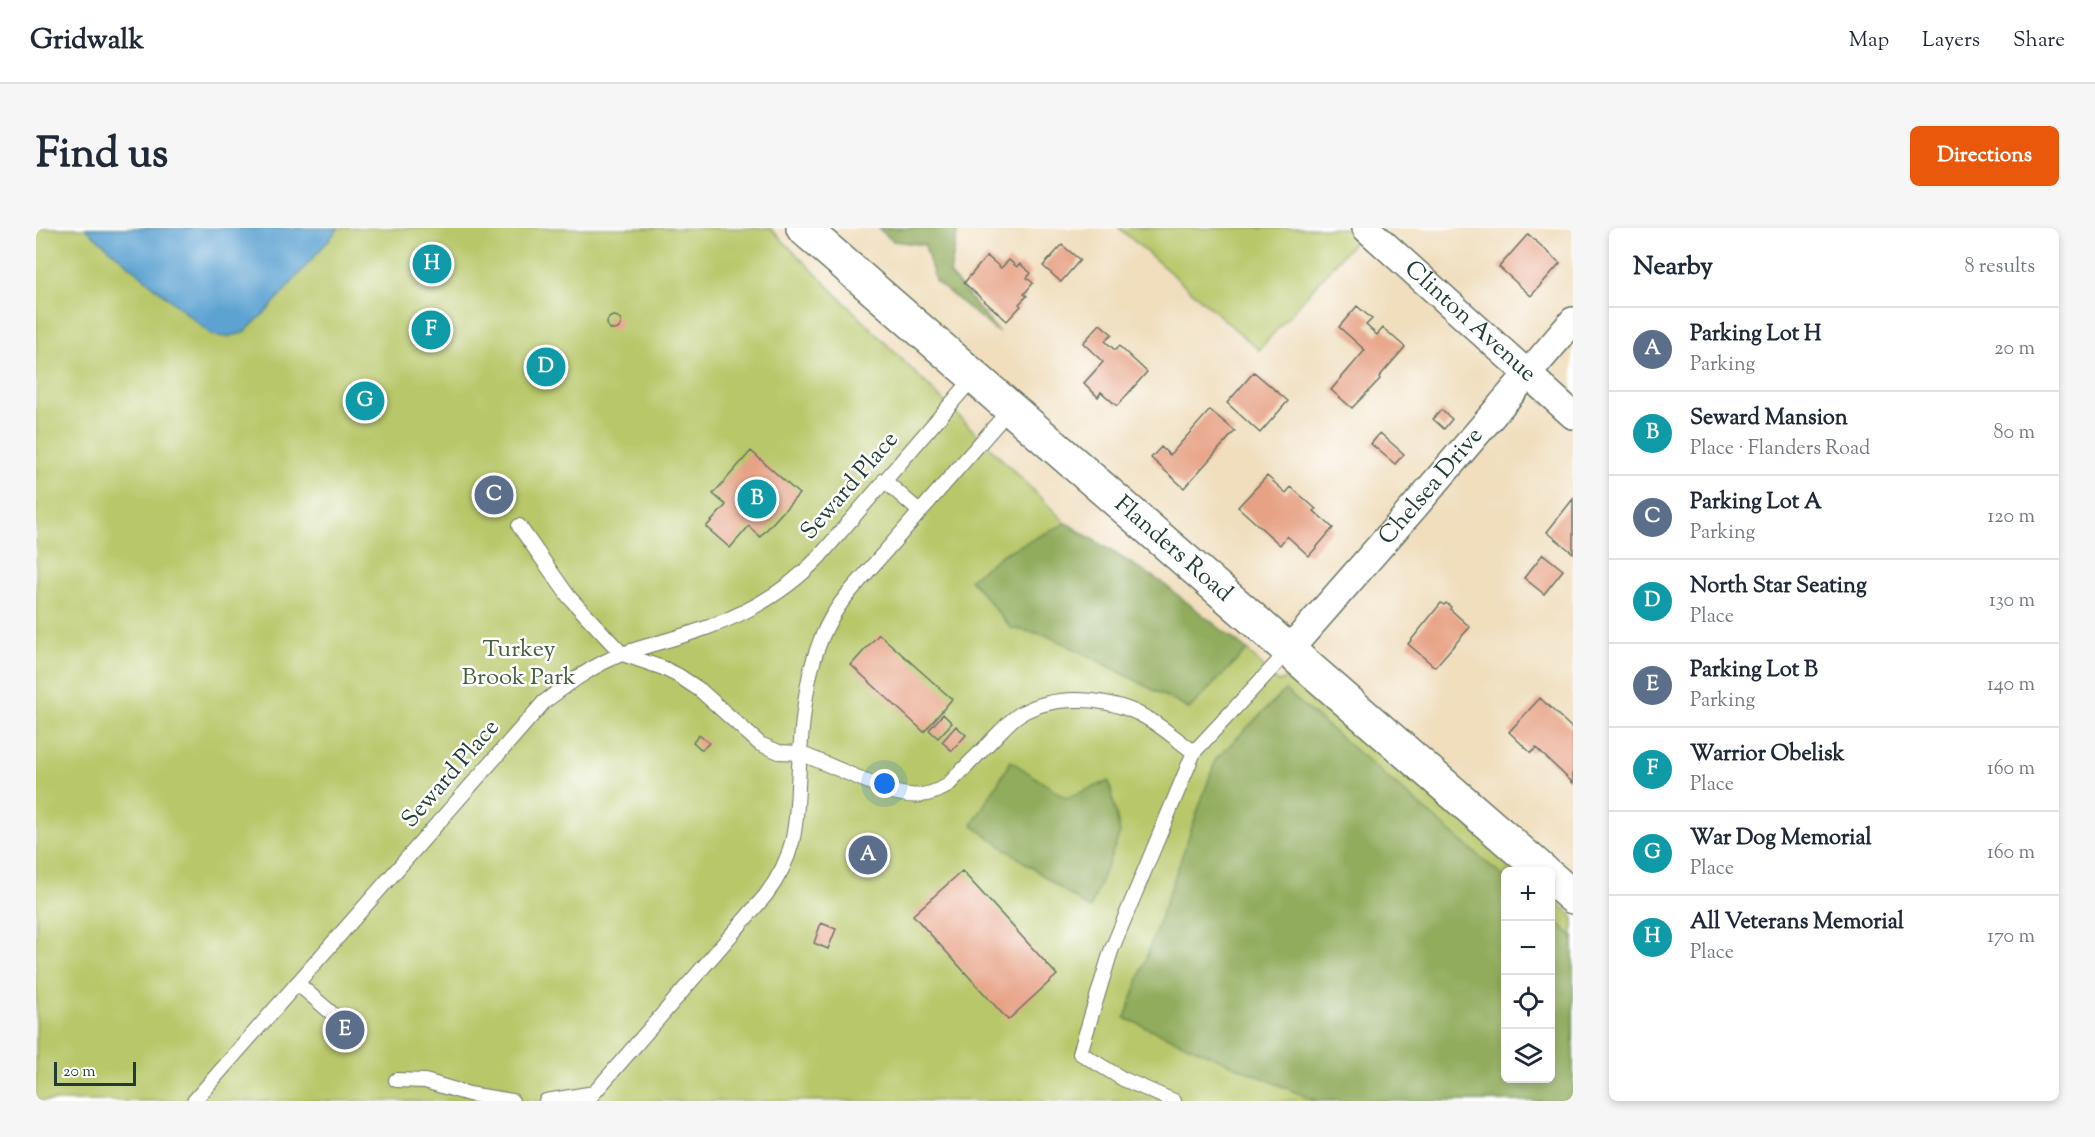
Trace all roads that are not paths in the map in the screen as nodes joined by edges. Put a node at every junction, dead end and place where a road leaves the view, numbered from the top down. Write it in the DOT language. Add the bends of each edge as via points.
graph roads {
  1 [pos="803,228"];
  2 [pos="1366,228"];
  3 [pos="1573,321"];
  4 [pos="1526,375"];
  5 [pos="974,377"];
  6 [pos="1010,409"];
  7 [pos="1573,416"];
  8 [pos="885,480"];
  9 [pos="920,512"];
  10 [pos="519,526"];
  11 [pos="1288,651"];
  12 [pos="622,654"];
  13 [pos="1194,752"];
  14 [pos="800,753"];
  15 [pos="1538,867"];
  16 [pos="1555,881"];
  17 [pos="1573,897"];
  18 [pos="297,982"];
  19 [pos="351,1030"];
  20 [pos="396,1080"];
  21 [pos="590,1097"];
  22 [pos="194,1101"];
  23 [pos="512,1101"];
  24 [pos="546,1101"];
  25 [pos="1174,1101"];
  1 -- 5 [label="main road, Flanders Road"];
  2 -- 4 [label="street, Clinton Avenue"];
  3 -- 4 [label="street, Chelsea Drive"];
  4 -- 7 [label="street, Clinton Avenue"];
  4 -- 11 [label="street, Chelsea Drive"];
  5 -- 6 [label="main road, Flanders Road"];
  5 -- 8 [label="lane, Seward Place"];
  6 -- 9 [label="lane"];
  6 -- 11 [label="main road, Flanders Road"];
  8 -- 9 [label="lane"];
  8 -- 12 [label="lane, Seward Place" via="819,557 787,586 708,627"];
  9 -- 14 [label="lane" via="840,603 825,627 810,670"];
  10 -- 12 [label="lane" via="568,597"];
  11 -- 13 [label="lane"];
  11 -- 15 [label="main road, Flanders Road"];
  12 -- 14 [label="lane" via="679,676 760,744 779,752"];
  12 -- 18 [label="lane, Seward Place" via="594,667 544,702"];
  13 -- 14 [label="lane" via="1146,717 1126,708 1082,700 1040,705 1019,715 947,786 921,797 890,791"];
  13 -- 25 [label="lane" via="1111,951 1080,1053 1124,1079"];
  14 -- 21 [label="lane" via="795,826 782,873"];
  16 -- 17 [label="main road"];
  18 -- 19 [label="lane"];
  18 -- 22 [label="lane, Seward Place"];
  20 -- 23 [label="lane" via="425,1081"];
  21 -- 24 [label="lane"];
}
